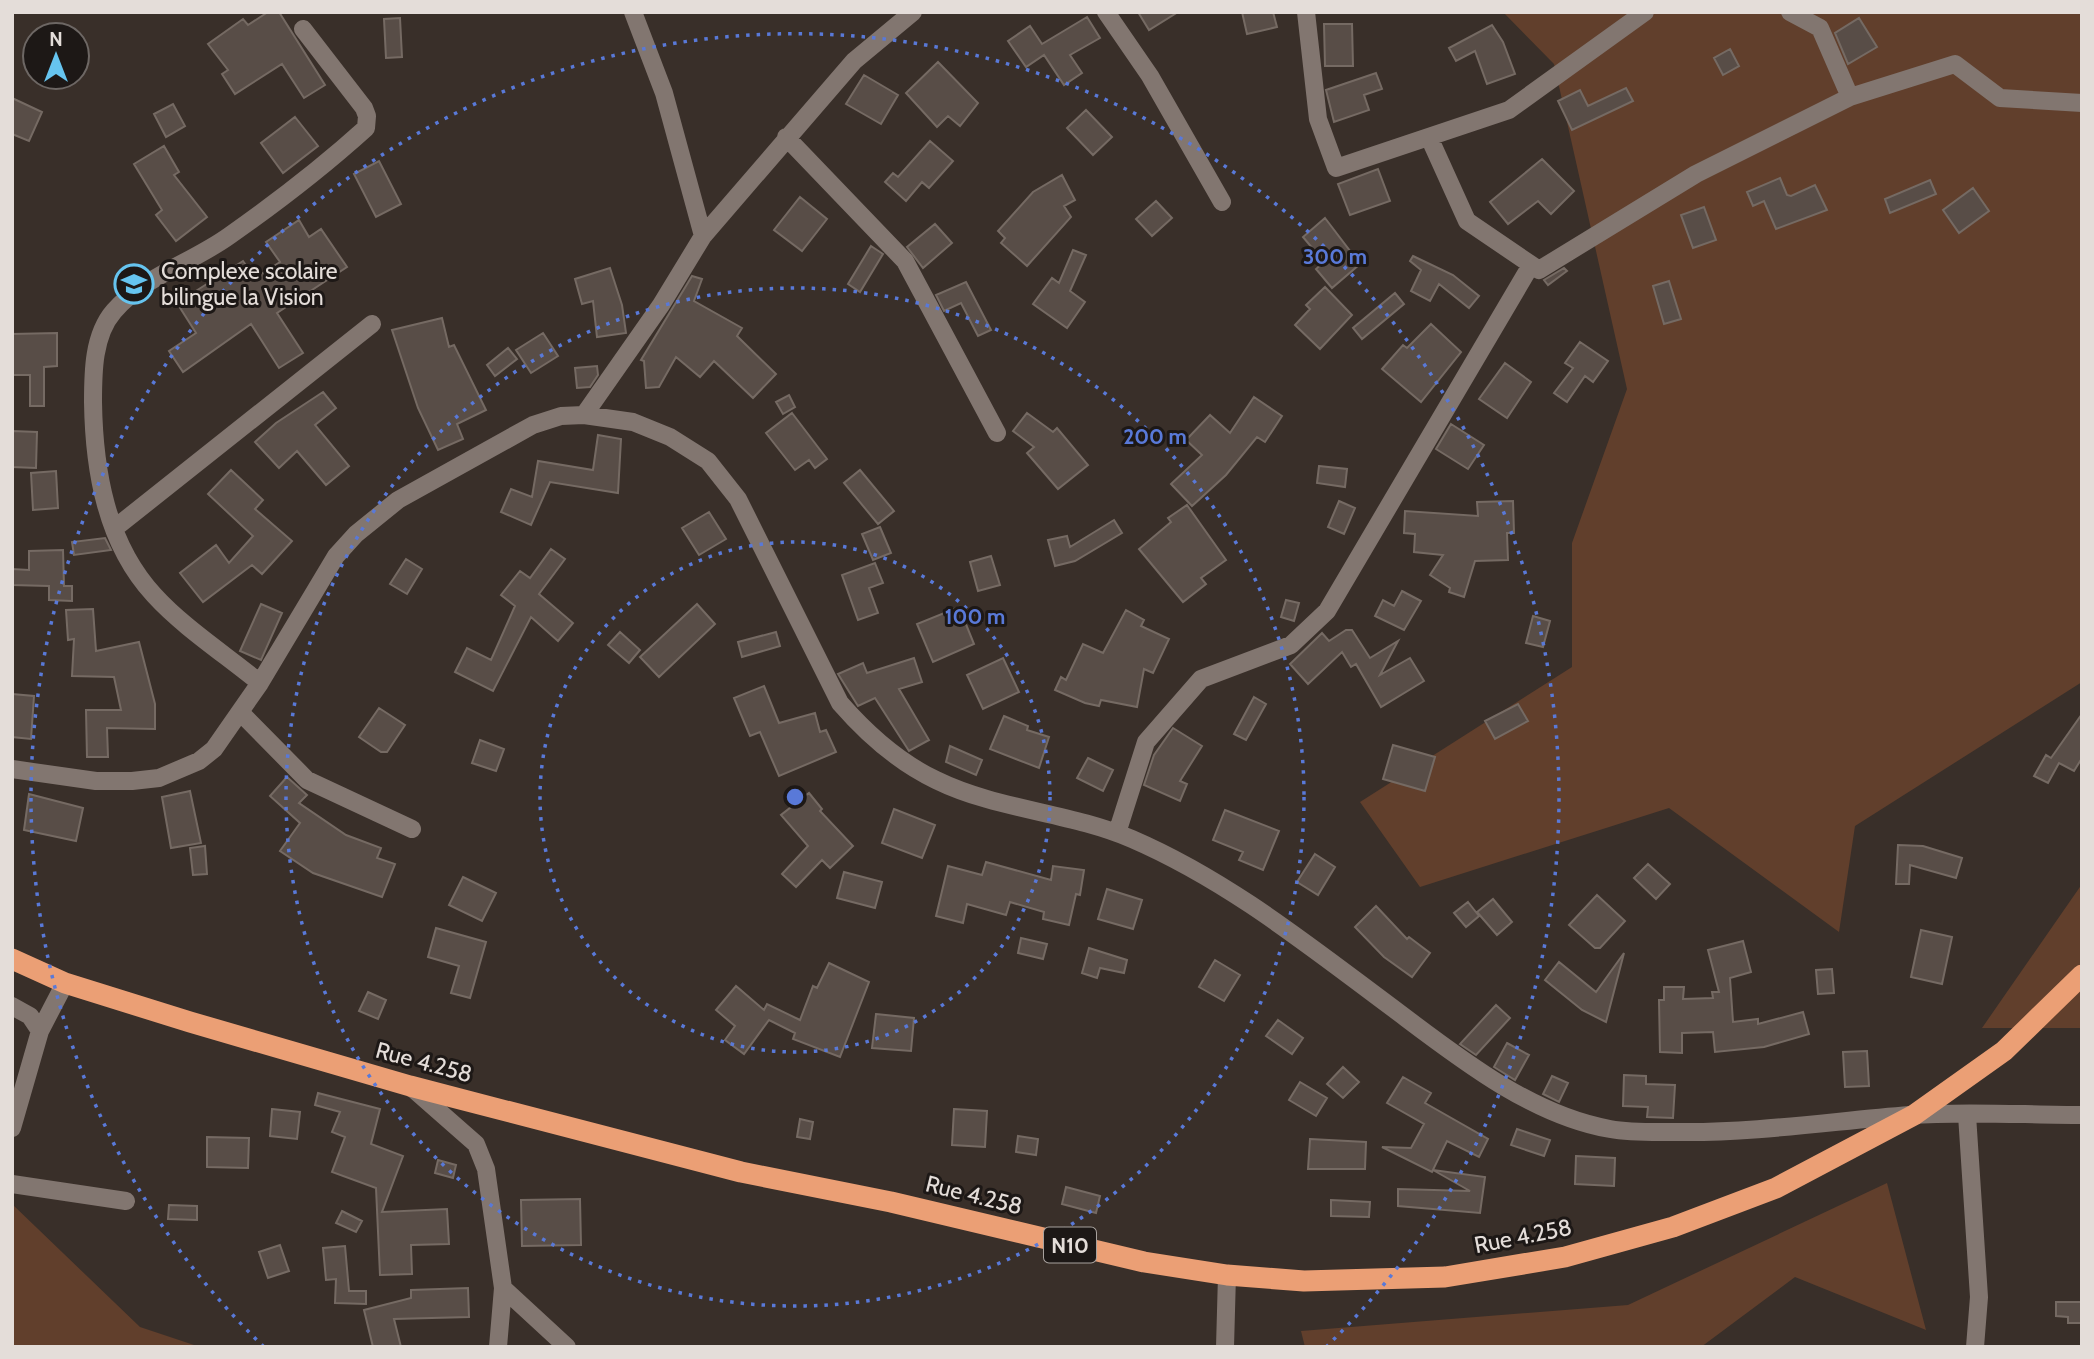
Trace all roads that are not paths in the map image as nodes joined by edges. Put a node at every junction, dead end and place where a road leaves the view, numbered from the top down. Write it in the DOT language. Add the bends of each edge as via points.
graph roads {
  1 [pos="633,12"];
  2 [pos="914,12"];
  3 [pos="1105,12"];
  4 [pos="1306,12"];
  5 [pos="1645,12"];
  6 [pos="1790,12"];
  7 [pos="303,29"];
  8 [pos="1850,97"];
  9 [pos="2082,103"];
  10 [pos="786,136"];
  11 [pos="1429,137"];
  12 [pos="1222,202"];
  13 [pos="703,236"];
  14 [pos="1531,265"];
  15 [pos="372,324"];
  16 [pos="584,415"];
  17 [pos="997,433"];
  18 [pos="115,528"];
  19 [pos="260,683"];
  20 [pos="240,712"];
  21 [pos="12,769"];
  22 [pos="412,829"];
  23 [pos="1117,833"];
  24 [pos="12,959"];
  25 [pos="2082,975"];
  26 [pos="65,983"];
  27 [pos="12,1006"];
  28 [pos="40,1031"];
  29 [pos="410,1086"];
  30 [pos="1914,1115"];
  31 [pos="1967,1115"];
  32 [pos="2082,1115"];
  33 [pos="12,1128"];
  34 [pos="12,1184"];
  35 [pos="126,1201"];
  36 [pos="1227,1275"];
  37 [pos="503,1288"];
  38 [pos="498,1347"];
  39 [pos="567,1347"];
  40 [pos="1225,1347"];
  41 [pos="1976,1347"];
  1 -- 13 [label="street" via="664,93"];
  2 -- 10 [label="street" via="854,61"];
  3 -- 12 [label="street" via="1150,76"];
  4 -- 11 [label="street" via="1318,119 1336,168"];
  5 -- 11 [label="street" via="1509,110"];
  6 -- 8 [label="street" via="1820,28"];
  7 -- 18 [label="street" via="364,108 366,128 229,237 135,293 113,312 98,345 93,383 103,499"];
  8 -- 9 [label="street" via="1955,64 2000,98"];
  8 -- 14 [label="street" via="1696,174 1539,270"];
  10 -- 13 [label="street"];
  10 -- 17 [label="street" via="905,261"];
  11 -- 14 [label="street" via="1467,221"];
  13 -- 16 [label="street"];
  14 -- 23 [label="street" via="1327,611 1291,645 1201,679 1146,742"];
  15 -- 18 [label="street"];
  16 -- 19 [label="street" via="533,425 373,518 336,556"];
  16 -- 23 [label="street" via="633,422 670,437 708,461 738,499 840,703 897,757 937,781"];
  18 -- 19 [label="street" via="134,571 155,597"];
  19 -- 20 [label="street"];
  20 -- 21 [label="street" via="214,749 199,761 159,778 96,781"];
  20 -- 22 [label="street" via="307,780"];
  23 -- 30 [label="street" via="1211,878 1290,931 1474,1069 1562,1115 1610,1129 1723,1133"];
  24 -- 26 [label="highway, Rue 4.258 / N10"];
  25 -- 30 [label="highway, Rue 4.258 / N10" via="2004,1051"];
  26 -- 28 [label="street"];
  26 -- 29 [label="highway, Rue 4.258 / N10"];
  27 -- 28 [label="street" via="30,1016"];
  28 -- 33 [label="street"];
  29 -- 36 [label="highway, Rue 4.258 / N10" via="741,1172 1144,1262"];
  29 -- 37 [label="street" via="475,1144 486,1170"];
  30 -- 31 [label="street"];
  30 -- 36 [label="highway, Rue 4.258 / N10" via="1776,1188 1673,1227 1565,1257 1445,1277 1389,1280 1304,1281"];
  31 -- 32 [label="street"];
  31 -- 41 [label="street" via="1979,1297"];
  34 -- 35 [label="street"];
  36 -- 40 [label="street"];
  37 -- 38 [label="street"];
  37 -- 39 [label="street"];
}
